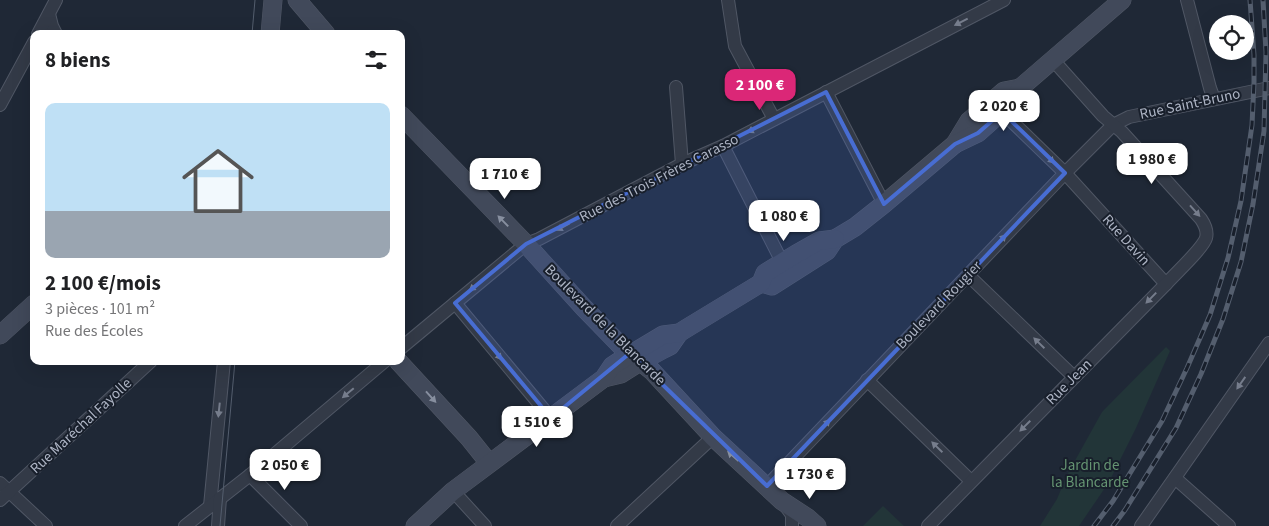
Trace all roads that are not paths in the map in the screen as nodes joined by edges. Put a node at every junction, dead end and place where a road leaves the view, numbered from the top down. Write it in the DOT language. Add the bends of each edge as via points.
graph roads {
  1 [pos="56,0"];
  2 [pos="273,0"];
  3 [pos="297,0"];
  4 [pos="728,0"];
  5 [pos="1004,0"];
  6 [pos="1122,0"];
  7 [pos="1186,0"];
  8 [pos="49,14"];
  9 [pos="40,30"];
  10 [pos="54,30"];
  11 [pos="270,30"];
  12 [pos="323,30"];
  13 [pos="30,49"];
  14 [pos="1053,60"];
  15 [pos="676,87"];
  16 [pos="1020,88"];
  17 [pos="1269,88"];
  18 [pos="826,92"];
  19 [pos="1214,99"];
  20 [pos="0,105"];
  21 [pos="1002,112"];
  22 [pos="774,119"];
  23 [pos="405,124"];
  24 [pos="1113,125"];
  25 [pos="954,144"];
  26 [pos="723,146"];
  27 [pos="682,164"];
  28 [pos="1065,174"];
  29 [pos="884,204"];
  30 [pos="835,240"];
  31 [pos="526,244"];
  32 [pos="782,262"];
  33 [pos="968,275"];
  34 [pos="761,283"];
  35 [pos="1166,284"];
  36 [pos="454,303"];
  37 [pos="30,308"];
  38 [pos="0,335"];
  39 [pos="1269,343"];
  40 [pos="405,345"];
  41 [pos="635,358"];
  42 [pos="147,365"];
  43 [pos="224,365"];
  44 [pos="380,365"];
  45 [pos="402,365"];
  46 [pos="1074,377"];
  47 [pos="867,380"];
  48 [pos="551,418"];
  49 [pos="713,437"];
  50 [pos="490,463"];
  51 [pos="250,475"];
  52 [pos="1175,478"];
  53 [pos="972,481"];
  54 [pos="0,483"];
  55 [pos="767,486"];
  56 [pos="453,491"];
  57 [pos="10,492"];
  58 [pos="0,500"];
  59 [pos="782,501"];
  60 [pos="215,502"];
  61 [pos="46,526"];
  62 [pos="185,526"];
  63 [pos="218,526"];
  64 [pos="301,526"];
  65 [pos="415,526"];
  66 [pos="485,526"];
  67 [pos="617,526"];
  68 [pos="792,526"];
  69 [pos="817,526"];
  70 [pos="928,526"];
  71 [pos="1141,526"];
  72 [pos="1229,526"];
  1 -- 8 [label="street"];
  2 -- 11 [label="main road"];
  3 -- 12 [label="main road"];
  4 -- 22 [label="street" via="735,46"];
  5 -- 18 [label="street, Rue des Trois Frères Carasso, one-way"];
  6 -- 14 [label="main road"];
  7 -- 19 [label="street"];
  8 -- 9 [label="street"];
  8 -- 10 [label="street"];
  13 -- 20 [label="street"];
  14 -- 16 [label="main road"];
  14 -- 24 [label="street"];
  15 -- 27 [label="street"];
  16 -- 21 [label="main road" via="1015,100"];
  16 -- 25 [label="main road" via="1004,91 969,121"];
  17 -- 19 [label="street, Rue Saint-Bruno"];
  18 -- 22 [label="street, Rue des Trois Frères Carasso"];
  18 -- 29 [label="street"];
  19 -- 24 [label="street, Rue Saint-Bruno" via="1129,117"];
  21 -- 25 [label="main road" via="978,133"];
  21 -- 28 [label="street, Rue Davin, one-way"];
  22 -- 26 [label="street, Rue des Trois Frères Carasso, one-way"];
  31 -- 23 [label="main road, Boulevard de la Blancarde, one-way"];
  24 -- 28 [label="street, Boulevard Rougier"];
  24 -- 35 [label="street, Rue Jean, one-way" via="1206,227 1207,236 1203,244"];
  25 -- 29 [label="main road"];
  26 -- 27 [label="street, Rue des Trois Frères Carasso"];
  26 -- 32 [label="street"];
  27 -- 31 [label="street, Rue des Trois Frères Carasso, one-way"];
  33 -- 28 [label="street, Boulevard Rougier, one-way"];
  28 -- 35 [label="street, Rue Davin"];
  29 -- 30 [label="main road"];
  30 -- 32 [label="main road" via="820,241"];
  30 -- 34 [label="main road" via="827,251 772,286"];
  31 -- 36 [label="street, Rue des Trois Frères Carasso, one-way"];
  31 -- 41 [label="main road, Boulevard de la Blancarde"];
  32 -- 34 [label="main road" via="766,273"];
  46 -- 33 [label="street, one-way"];
  33 -- 47 [label="street, Boulevard Rougier"];
  34 -- 41 [label="main road" via="679,333 663,335"];
  35 -- 46 [label="street, Rue Jean, one-way"];
  36 -- 40 [label="street, Rue des Trois Frères Carasso"];
  36 -- 48 [label="street, one-way"];
  37 -- 38 [label="main road"];
  39 -- 52 [label="street, one-way"];
  41 -- 48 [label="main road" via="612,366 604,378"];
  41 -- 49 [label="main road, Boulevard de la Blancarde"];
  42 -- 57 [label="street, Rue Maréchal Fayolle"];
  43 -- 60 [label="street, one-way"];
  44 -- 51 [label="street, one-way"];
  45 -- 50 [label="main road, one-way"];
  46 -- 53 [label="street, Rue Jean, one-way"];
  53 -- 47 [label="street, one-way"];
  55 -- 47 [label="street, Boulevard Rougier, one-way"];
  48 -- 50 [label="main road"];
  55 -- 49 [label="main road, Boulevard de la Blancarde, one-way"];
  49 -- 67 [label="street"];
  50 -- 56 [label="main road"];
  51 -- 60 [label="street"];
  51 -- 64 [label="street"];
  52 -- 71 [label="street"];
  52 -- 72 [label="street"];
  53 -- 70 [label="street, Rue Jean"];
  54 -- 57 [label="street"];
  55 -- 59 [label="main road, Boulevard de la Blancarde"];
  56 -- 65 [label="main road"];
  56 -- 66 [label="street"];
  57 -- 58 [label="street, Rue Maréchal Fayolle"];
  57 -- 61 [label="street"];
  59 -- 68 [label="street" via="792,514"];
  59 -- 69 [label="main road, Boulevard de la Blancarde"];
  60 -- 62 [label="street"];
  60 -- 63 [label="street"];
}
